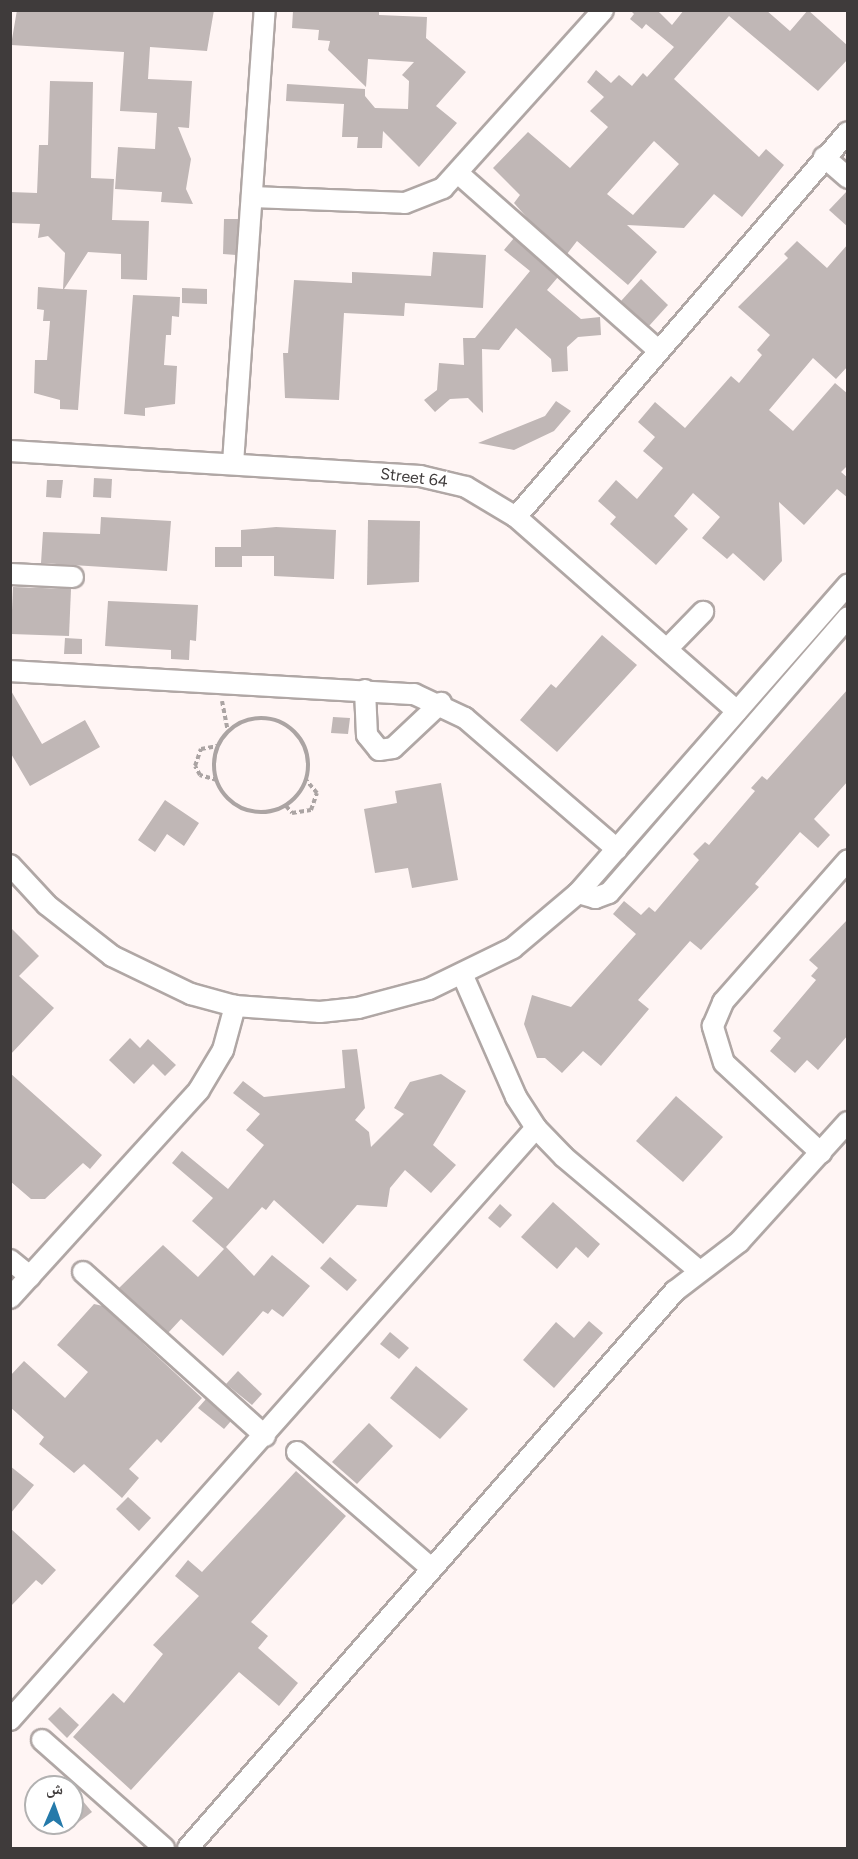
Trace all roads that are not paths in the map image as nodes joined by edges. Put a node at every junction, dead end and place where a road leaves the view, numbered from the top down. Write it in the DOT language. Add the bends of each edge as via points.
graph roads {
  1 [pos="265,10"];
  2 [pos="603,10"];
  3 [pos="848,132"];
  4 [pos="824,157"];
  5 [pos="459,174"];
  6 [pos="848,178"];
  7 [pos="252,197"];
  8 [pos="658,350"];
  9 [pos="10,451"];
  10 [pos="233,463"];
  11 [pos="516,517"];
  12 [pos="10,574"];
  13 [pos="73,577"];
  14 [pos="848,585"];
  15 [pos="703,612"];
  16 [pos="848,617"];
  17 [pos="666,649"];
  18 [pos="10,671"];
  19 [pos="365,690"];
  20 [pos="441,703"];
  21 [pos="737,711"];
  22 [pos="617,849"];
  23 [pos="848,860"];
  24 [pos="10,866"];
  25 [pos="578,893"];
  26 [pos="463,976"];
  27 [pos="235,1006"];
  28 [pos="848,1122"];
  29 [pos="536,1128"];
  30 [pos="821,1153"];
  31 [pos="10,1260"];
  32 [pos="698,1270"];
  33 [pos="83,1272"];
  34 [pos="30,1276"];
  35 [pos="10,1298"];
  36 [pos="265,1436"];
  37 [pos="297,1452"];
  38 [pos="431,1568"];
  39 [pos="10,1720"];
  40 [pos="42,1740"];
  41 [pos="164,1848"];
  42 [pos="188,1848"];
  1 -- 7 [label="street"];
  2 -- 5 [label="street"];
  3 -- 4 [label="street"];
  4 -- 6 [label="street"];
  4 -- 8 [label="street"];
  5 -- 7 [label="street" via="434,193 405,203"];
  5 -- 8 [label="street"];
  7 -- 10 [label="street"];
  8 -- 11 [label="street"];
  9 -- 10 [label="street, Street 64"];
  10 -- 11 [label="street, Street 64" via="436,478 480,493"];
  11 -- 17 [label="street, Street 64"];
  12 -- 13 [label="street"];
  14 -- 21 [label="street"];
  15 -- 17 [label="street"];
  16 -- 25 [label="street" via="609,893 595,898"];
  17 -- 21 [label="street, Street 64"];
  18 -- 19 [label="street"];
  19 -- 20 [label="street" via="414,694"];
  19 -- 20 [label="street" via="368,740 384,751 397,745"];
  20 -- 22 [label="street" via="477,726"];
  21 -- 22 [label="street"];
  22 -- 25 [label="street"];
  23 -- 30 [label="street" via="723,1002 713,1026 724,1064"];
  24 -- 27 [label="street" via="47,905 112,956 191,994"];
  25 -- 26 [label="street" via="513,948"];
  26 -- 27 [label="street" via="358,1008 279,1011"];
  26 -- 29 [label="street" via="516,1097"];
  27 -- 34 [label="street" via="223,1050 199,1090"];
  28 -- 30 [label="street"];
  29 -- 32 [label="street" via="564,1157"];
  29 -- 36 [label="street"];
  30 -- 32 [label="street" via="739,1242"];
  31 -- 34 [label="street"];
  32 -- 38 [label="street"];
  33 -- 36 [label="street"];
  34 -- 35 [label="street"];
  36 -- 39 [label="street"];
  37 -- 38 [label="street"];
  38 -- 42 [label="street"];
  40 -- 41 [label="street"];
}
